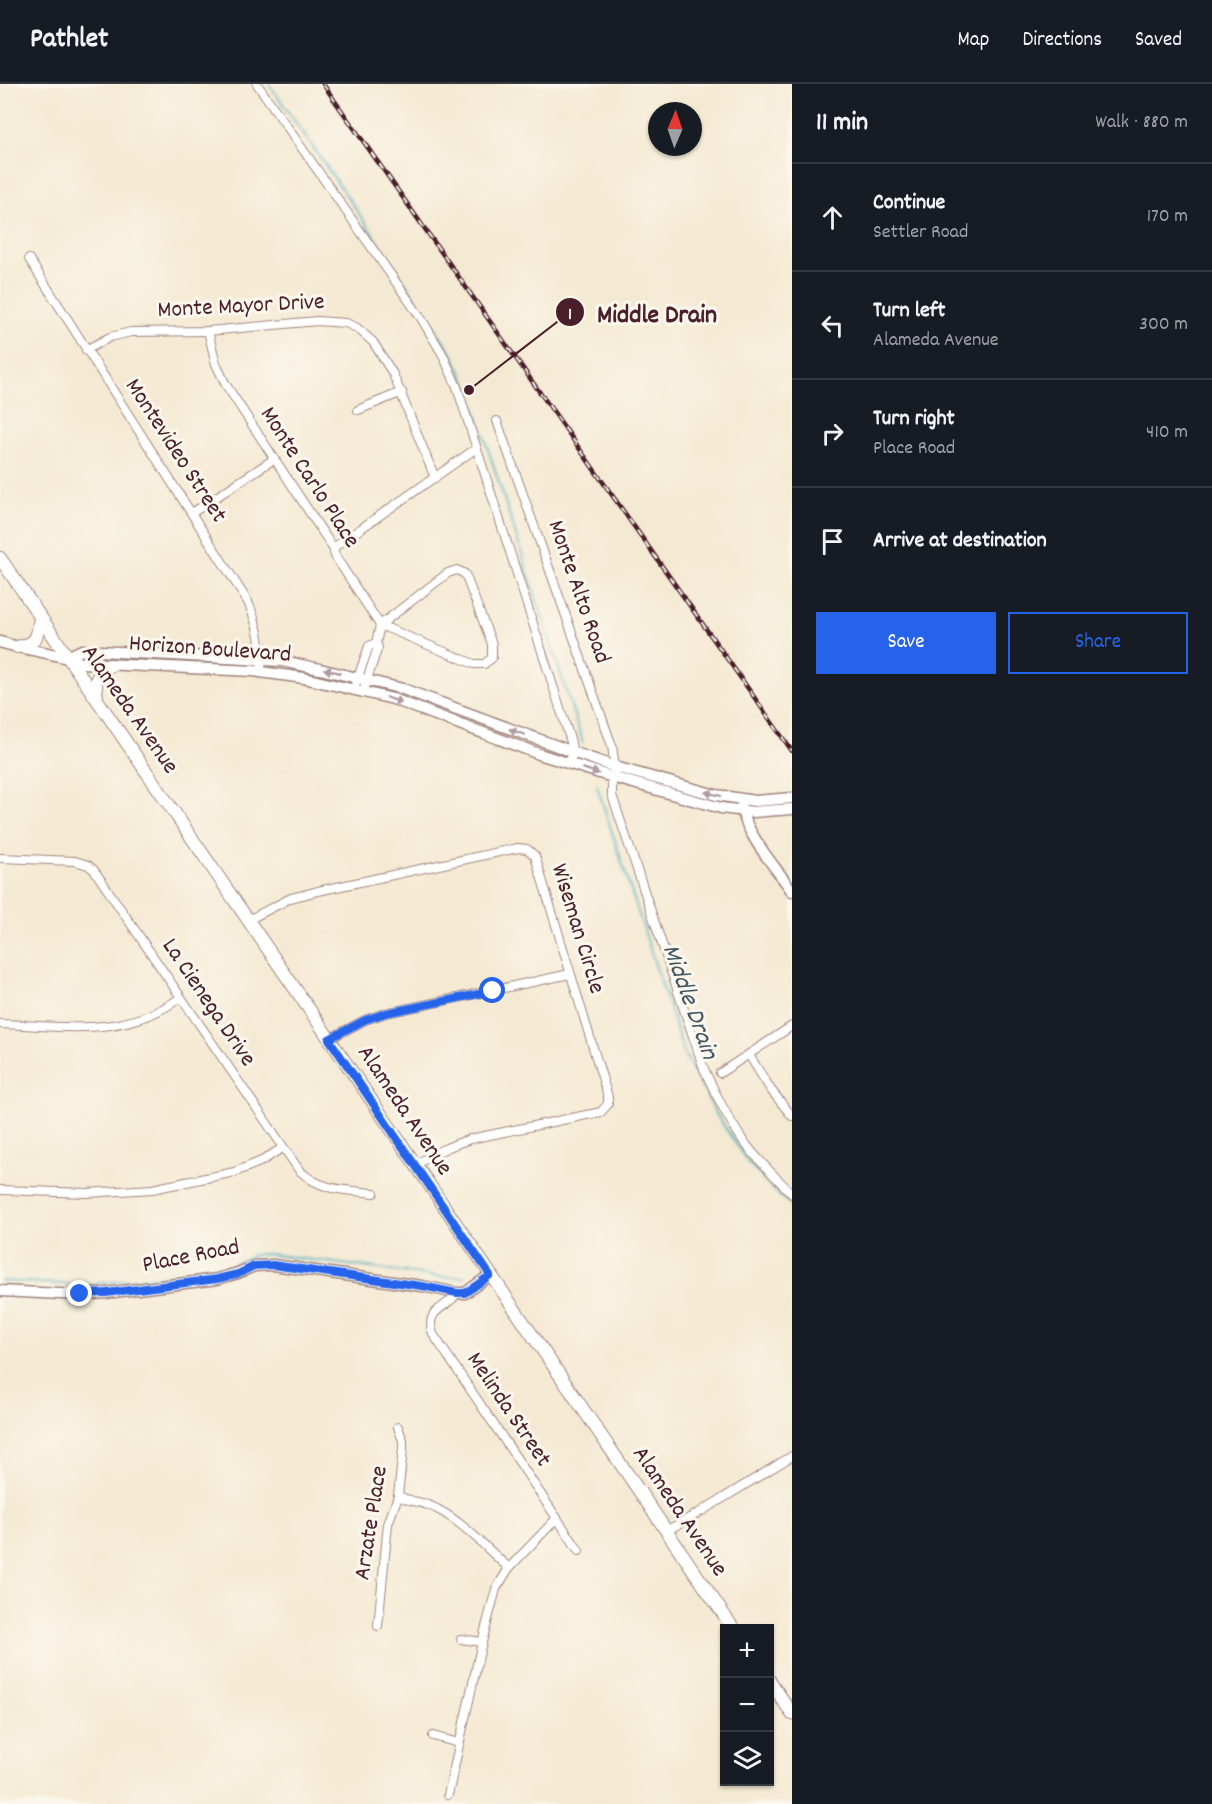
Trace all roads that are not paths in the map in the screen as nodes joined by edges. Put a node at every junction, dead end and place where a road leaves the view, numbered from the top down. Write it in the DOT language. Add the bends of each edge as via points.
graph roads {
  1 [pos="256,84"];
  2 [pos="29,260"];
  3 [pos="208,331"];
  4 [pos="86,350"];
  5 [pos="402,392"];
  6 [pos="357,410"];
  7 [pos="497,421"];
  8 [pos="471,452"];
  9 [pos="274,459"];
  10 [pos="435,478"];
  11 [pos="192,513"];
  12 [pos="333,548"];
  13 [pos="0,558"];
  14 [pos="40,617"];
  15 [pos="380,625"];
  16 [pos="0,642"];
  17 [pos="16,647"];
  18 [pos="67,657"];
  19 [pos="111,665"];
  20 [pos="262,667"];
  21 [pos="362,678"];
  22 [pos="359,690"];
  23 [pos="97,700"];
  24 [pos="572,752"];
  25 [pos="570,764"];
  26 [pos="613,772"];
  27 [pos="792,798"];
  28 [pos="739,799"];
  29 [pos="792,809"];
  30 [pos="742,812"];
  31 [pos="0,858"];
  32 [pos="792,891"];
  33 [pos="248,920"];
  34 [pos="570,974"];
  35 [pos="180,998"];
  36 [pos="0,1024"];
  37 [pos="792,1026"];
  38 [pos="329,1039"];
  39 [pos="749,1055"];
  40 [pos="720,1074"];
  41 [pos="792,1116"];
  42 [pos="282,1148"];
  43 [pos="415,1166"];
  44 [pos="0,1190"];
  45 [pos="374,1193"];
  46 [pos="792,1194"];
  47 [pos="490,1275"];
  48 [pos="0,1291"];
  49 [pos="457,1293"];
  50 [pos="398,1427"];
  51 [pos="792,1456"];
  52 [pos="398,1496"];
  53 [pos="557,1518"];
  54 [pos="666,1531"];
  55 [pos="579,1551"];
  56 [pos="509,1568"];
  57 [pos="730,1624"];
  58 [pos="378,1626"];
  59 [pos="461,1639"];
  60 [pos="482,1642"];
  61 [pos="774,1688"];
  62 [pos="792,1714"];
  63 [pos="433,1736"];
  64 [pos="459,1743"];
  65 [pos="448,1795"];
  1 -- 24 [label="street" via="443,355 460,397"];
  2 -- 4 [label="street, Montevideo Street"];
  3 -- 4 [label="street, Monte Mayor Drive" via="120,333"];
  3 -- 5 [label="street, Monte Mayor Drive" via="317,321 346,323 373,342"];
  3 -- 9 [label="street, Monte Carlo Place" via="219,373"];
  4 -- 11 [label="street, Montevideo Street"];
  5 -- 6 [label="street"];
  5 -- 10 [label="street, Monte Mayor Drive"];
  7 -- 26 [label="street, Monte Alto Road" via="612,746"];
  8 -- 10 [label="street"];
  9 -- 11 [label="street"];
  9 -- 12 [label="street, Monte Carlo Place"];
  10 -- 12 [label="street"];
  11 -- 20 [label="street, Montevideo Street" via="248,602 259,628"];
  12 -- 15 [label="street, Monte Carlo Place"];
  13 -- 14 [label="main road, Alameda Avenue"];
  14 -- 17 [label="main road" via="35,641"];
  14 -- 18 [label="main road, Alameda Avenue"];
  15 -- 15 [label="street" via="457,570 465,574 492,644 492,657 484,664 474,664"];
  15 -- 21 [label="street" via="378,647"];
  16 -- 17 [label="main road"];
  17 -- 18 [label="main road"];
  18 -- 19 [label="main road, Horizon Boulevard" via="82,663"];
  18 -- 20 [label="main road, Horizon Boulevard" via="82,650"];
  18 -- 23 [label="main road, Alameda Avenue"];
  19 -- 20 [label="main road, Horizon Boulevard"];
  19 -- 23 [label="main road" via="96,678"];
  21 -- 20 [label="main road, Horizon Boulevard, one-way" via="282,661"];
  20 -- 22 [label="main road, Horizon Boulevard"];
  21 -- 22 [label="street"];
  24 -- 21 [label="main road, Horizon Boulevard, one-way" via="403,689"];
  22 -- 25 [label="main road, Horizon Boulevard, one-way"];
  23 -- 33 [label="main road, Alameda Avenue"];
  24 -- 25 [label="street"];
  24 -- 26 [label="main road, Horizon Boulevard"];
  25 -- 26 [label="main road, Horizon Boulevard, one-way"];
  28 -- 26 [label="main road, Horizon Boulevard, one-way"];
  26 -- 30 [label="main road, Horizon Boulevard"];
  26 -- 46 [label="street, Monte Alto Road" via="612,795 617,813 704,1069 743,1140"];
  27 -- 28 [label="main road, Horizon Boulevard"];
  28 -- 30 [label="main road"];
  29 -- 30 [label="main road, Horizon Boulevard"];
  30 -- 32 [label="main road" via="750,832"];
  31 -- 35 [label="street, La Cienega Drive" via="75,861 88,866"];
  33 -- 34 [label="street, Wiseman Circle" via="291,898 522,848 531,852 537,862"];
  33 -- 38 [label="main road, Alameda Avenue"];
  34 -- 38 [label="street" via="386,1013"];
  34 -- 43 [label="street, Wiseman Circle" via="608,1096 605,1108 601,1112 470,1139"];
  35 -- 36 [label="street" via="146,1018 117,1025"];
  35 -- 42 [label="street, La Cienega Drive"];
  37 -- 39 [label="street"];
  38 -- 43 [label="main road, Alameda Avenue"];
  39 -- 40 [label="street"];
  39 -- 41 [label="street"];
  42 -- 44 [label="street" via="235,1172 152,1189 87,1193"];
  42 -- 45 [label="street, La Cienega Drive" via="299,1170 318,1185"];
  43 -- 47 [label="main road, Alameda Avenue"];
  47 -- 49 [label="main road" via="465,1293"];
  47 -- 54 [label="main road, Alameda Avenue"];
  48 -- 49 [label="main road, Place Road" via="106,1293 217,1279 254,1266 273,1265"];
  49 -- 53 [label="street, Melinda Street" via="435,1312 431,1322 433,1334"];
  50 -- 52 [label="street, Arzate Place" via="403,1449"];
  51 -- 54 [label="street"];
  52 -- 56 [label="street" via="453,1518"];
  52 -- 58 [label="street, Arzate Place" via="388,1524"];
  53 -- 55 [label="street, Melinda Street"];
  53 -- 56 [label="street"];
  54 -- 57 [label="main road, Alameda Avenue"];
  56 -- 60 [label="street" via="496,1589"];
  59 -- 60 [label="street"];
  60 -- 64 [label="street"];
  61 -- 62 [label="main road"];
  63 -- 64 [label="street"];
  64 -- 65 [label="street"];
}
